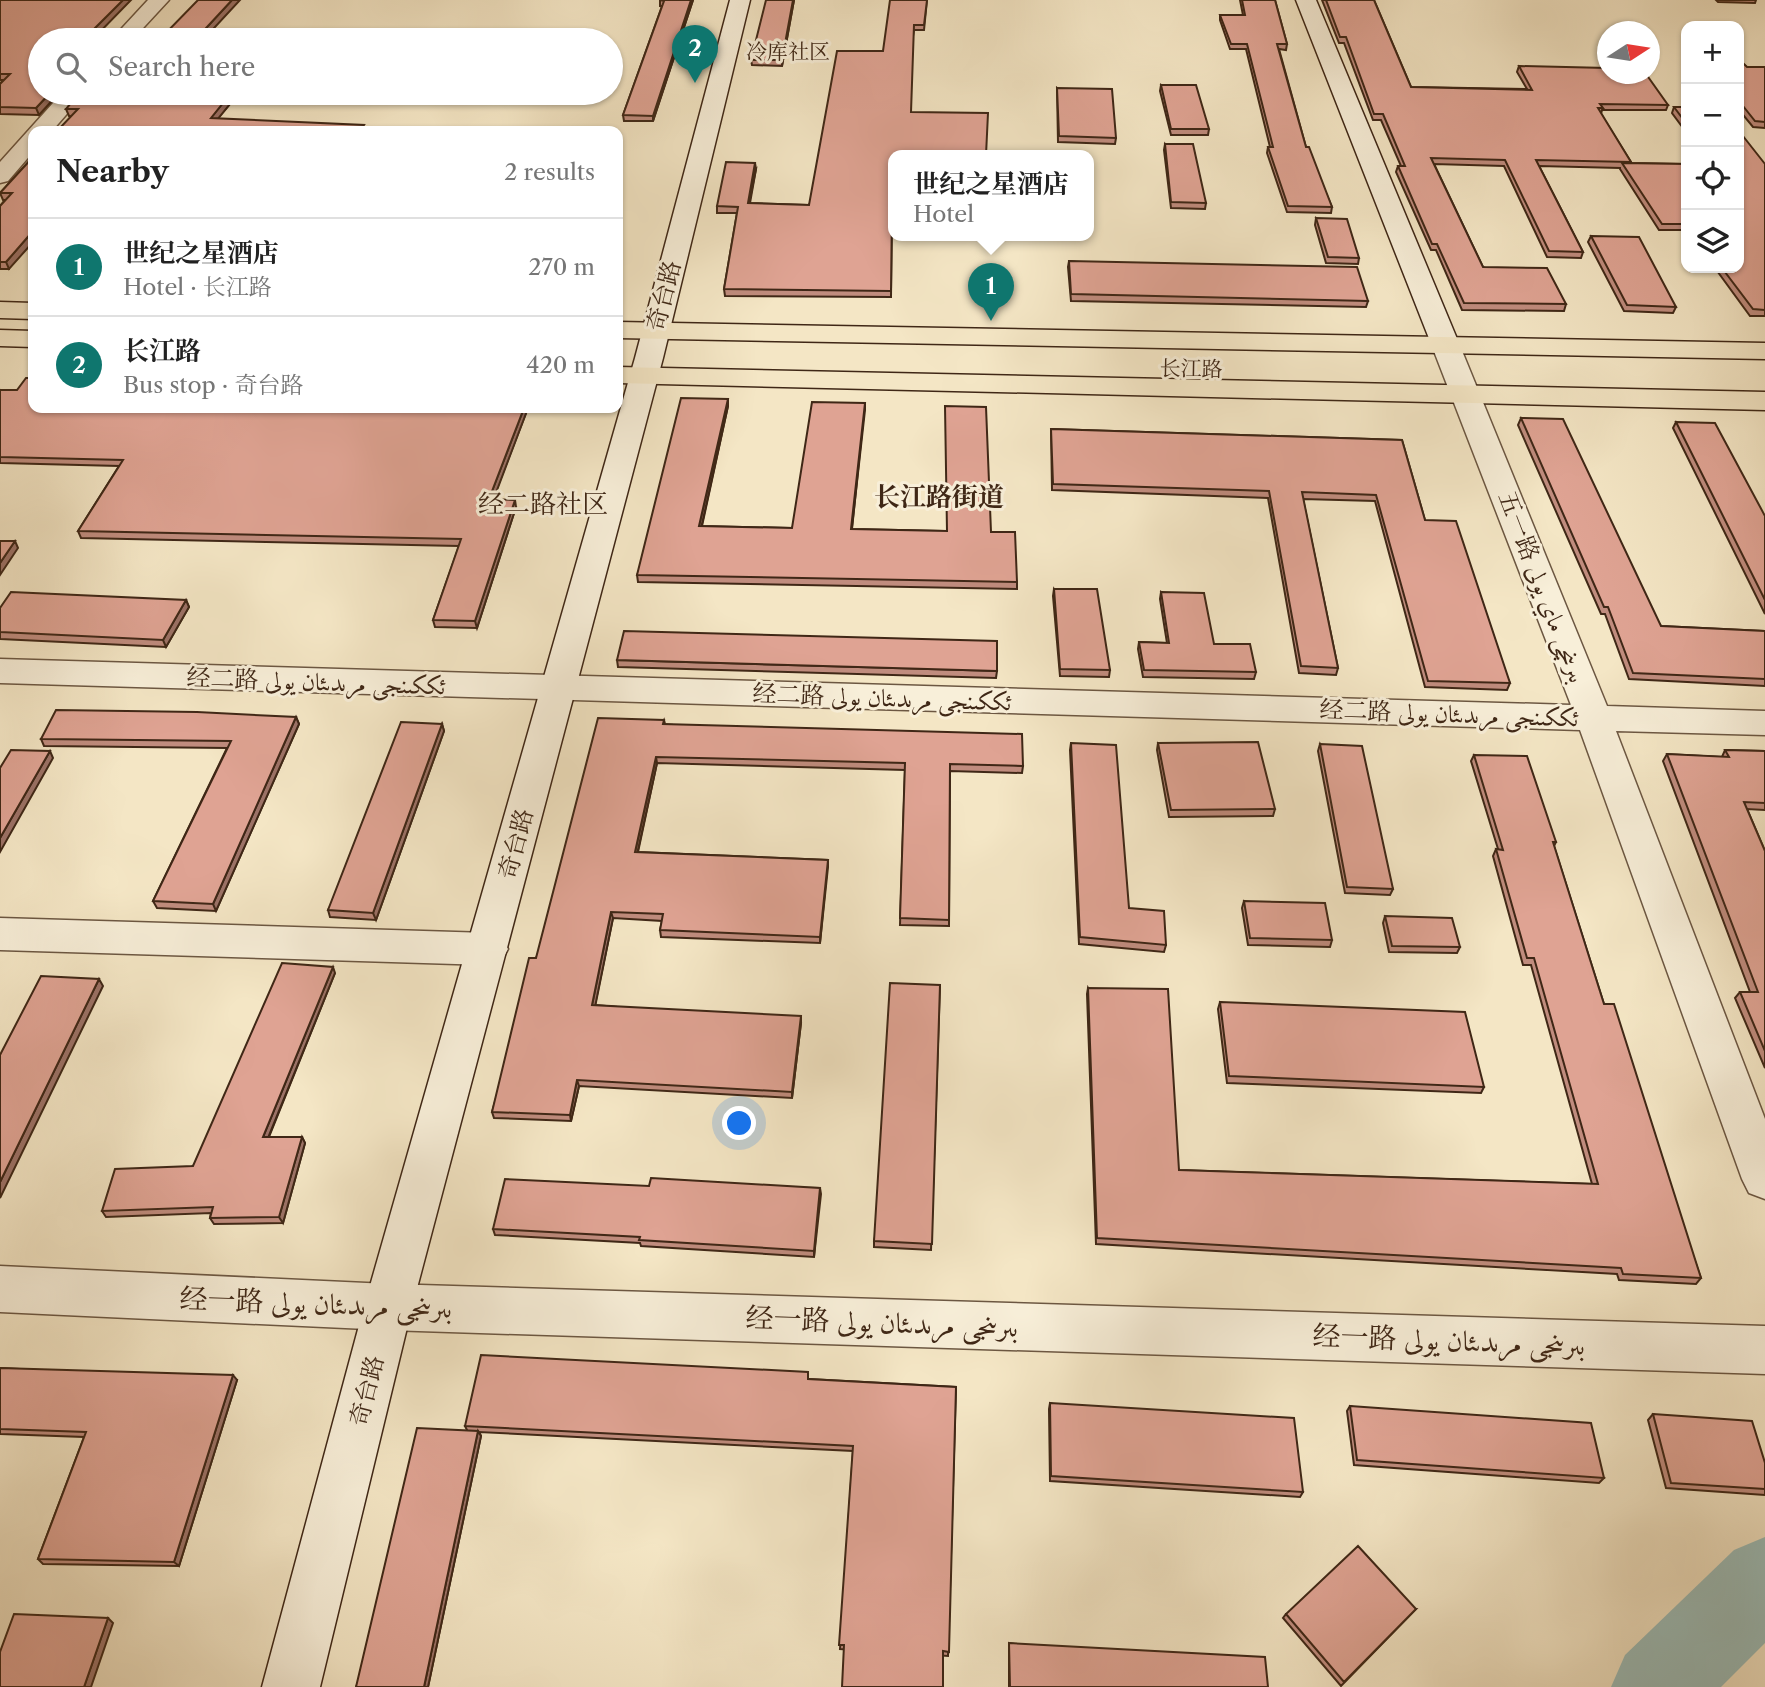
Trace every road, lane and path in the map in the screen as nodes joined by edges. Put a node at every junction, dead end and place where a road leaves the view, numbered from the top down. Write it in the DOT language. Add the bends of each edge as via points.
graph roads {
  1 [pos="159,0"];
  2 [pos="740,0"];
  3 [pos="1306,0"];
  4 [pos="132,28"];
  5 [pos="63,105"];
  6 [pos="44,126"];
  7 [pos="28,144"];
  8 [pos="0,176"];
  9 [pos="0,310"];
  10 [pos="28,311"];
  11 [pos="0,338"];
  12 [pos="623,338"];
  13 [pos="28,339"];
  14 [pos="1765,351"];
  15 [pos="637,360"];
  16 [pos="0,362"];
  17 [pos="28,363"];
  18 [pos="1457,371"];
  19 [pos="1765,381"];
  20 [pos="1765,401"];
  21 [pos="0,671"];
  22 [pos="557,689"];
  23 [pos="1594,719"];
  24 [pos="1765,723"];
  25 [pos="0,934"];
  26 [pos="488,949"];
  27 [pos="1765,1179"];
  28 [pos="0,1289"];
  29 [pos="388,1307"];
  30 [pos="1765,1349"];
  31 [pos="291,1687"];
  1 -- 4 [label="street"];
  2 -- 15 [label="street, 奇台路"];
  3 -- 18 [label="street, 五一路 بىرىنچى ماي يولى"];
  5 -- 6 [label="street"];
  7 -- 8 [label="street"];
  9 -- 10 [label="main road"];
  11 -- 13 [label="main road"];
  12 -- 15 [label="main road, 长江路"];
  14 -- 18 [label="main road, 长江路"];
  15 -- 18 [label="main road"];
  15 -- 18 [label="main road, 长江路"];
  15 -- 22 [label="street, 奇台路"];
  16 -- 17 [label="main road"];
  18 -- 19 [label="main road, 长江路"];
  18 -- 20 [label="main road"];
  18 -- 23 [label="street, 五一路 بىرىنچى ماي يولى"];
  21 -- 22 [label="street, 经二路 ئككىنجى مرىدىئان يولى"];
  22 -- 23 [label="street, 经二路 ئككىنجى مرىدىئان يولى"];
  22 -- 26 [label="street, 奇台路"];
  23 -- 24 [label="street, 经二路 ئككىنجى مرىدىئان يولى"];
  23 -- 27 [label="street, 五一路 بىرىنچى ماي يولى"];
  25 -- 26 [label="street"];
  26 -- 29 [label="street, 奇台路"];
  28 -- 29 [label="street, 经一路 بىرىنجى مرىدىئان يولى"];
  29 -- 30 [label="street, 经一路 بىرىنجى مرىدىئان يولى"];
  29 -- 31 [label="street, 奇台路"];
}
